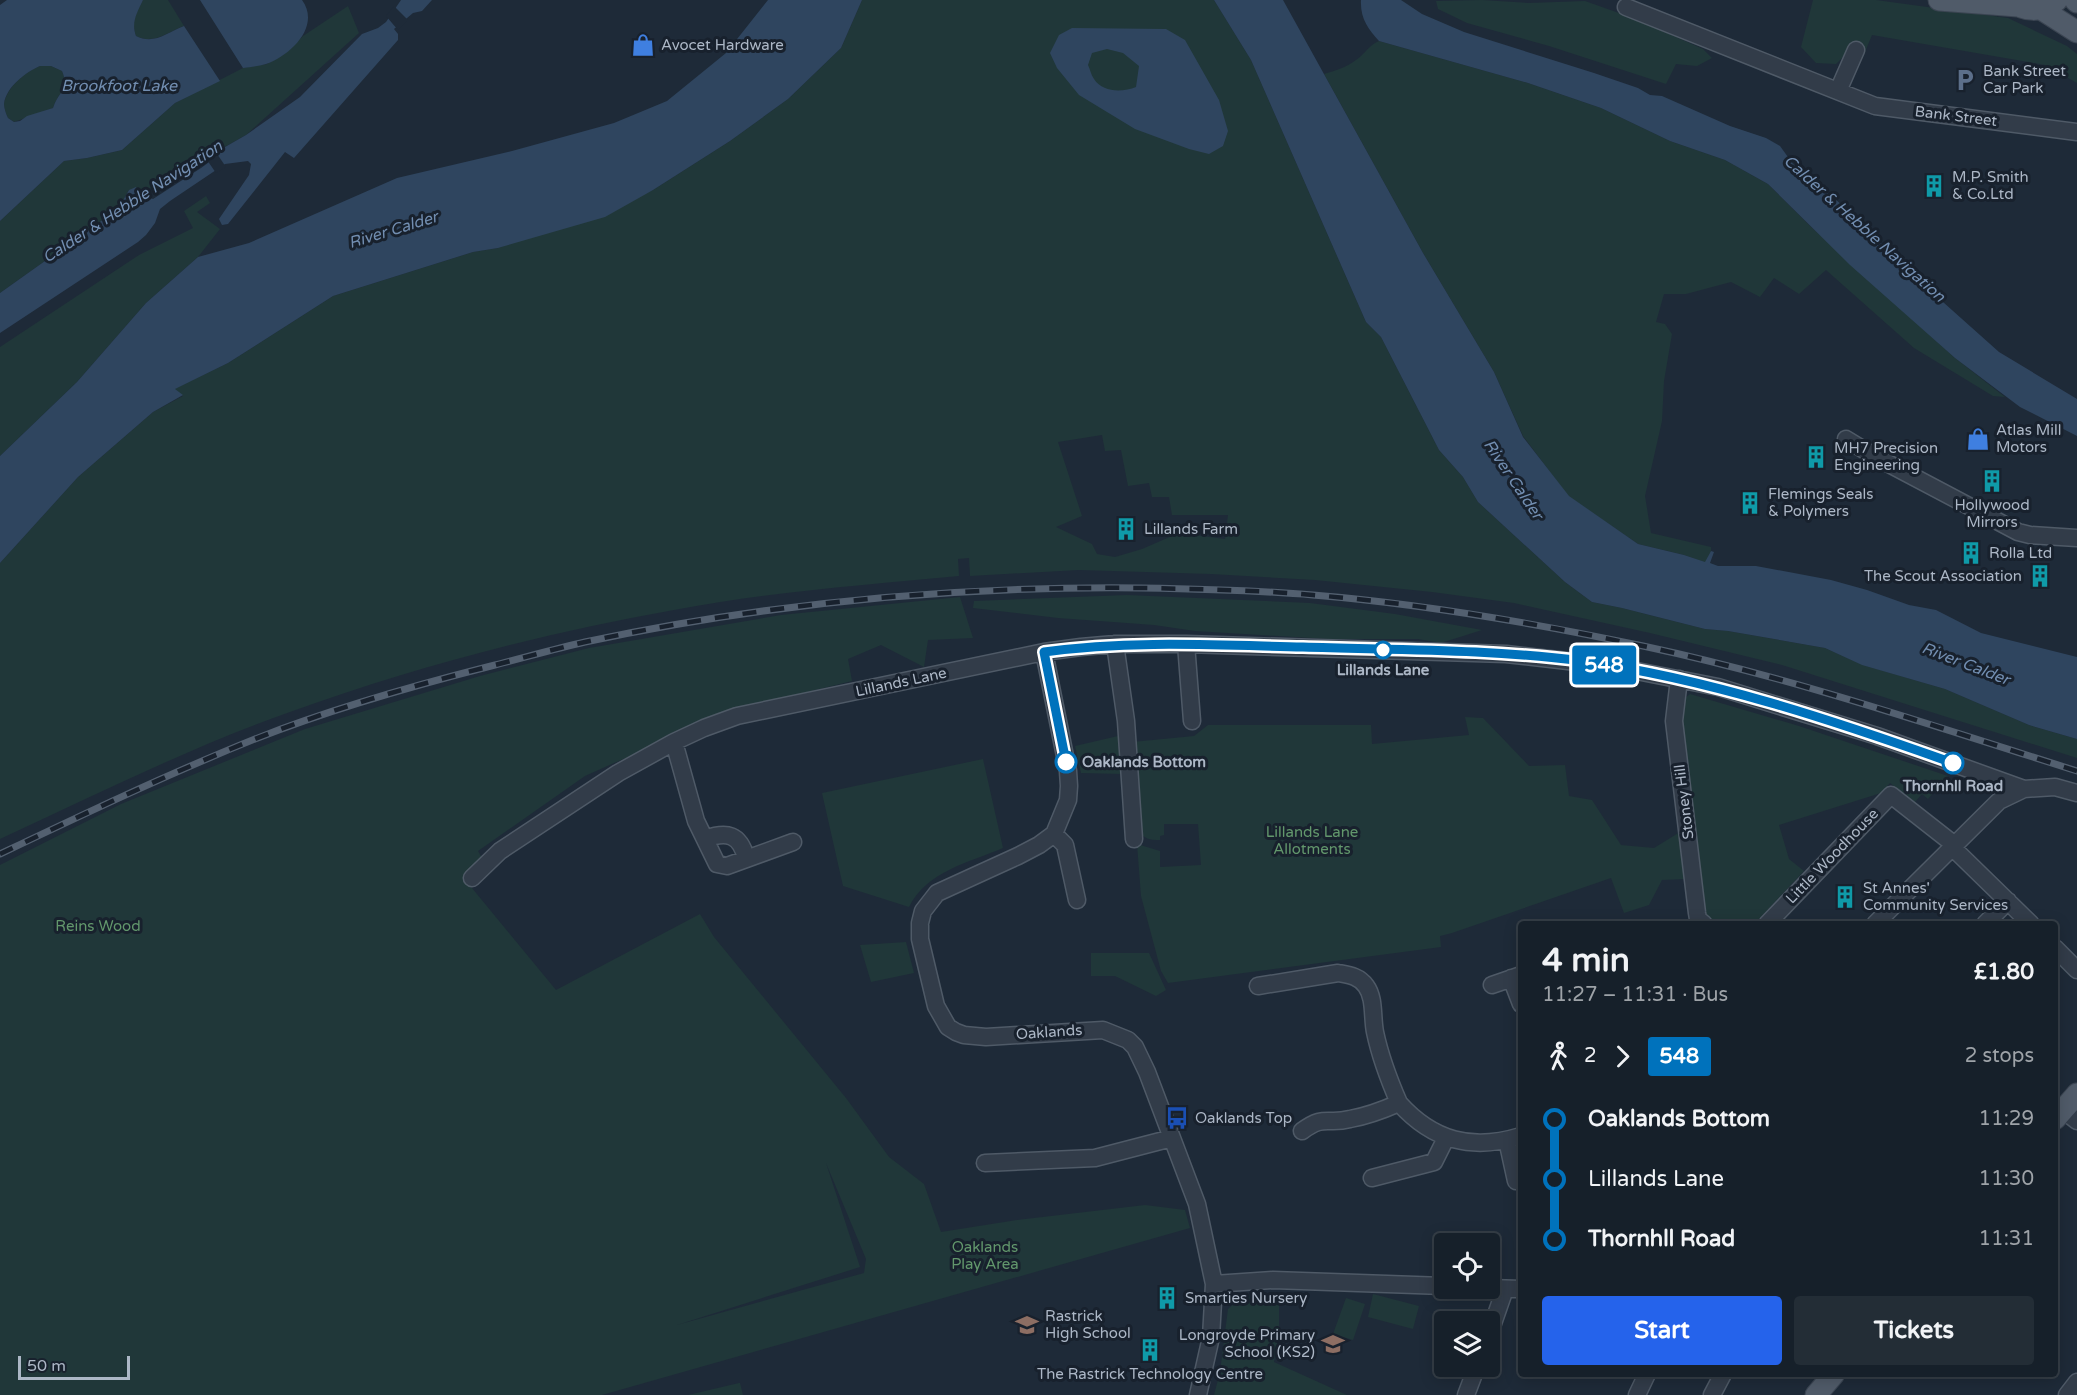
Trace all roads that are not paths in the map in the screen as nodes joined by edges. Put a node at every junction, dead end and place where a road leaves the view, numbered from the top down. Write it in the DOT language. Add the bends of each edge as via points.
graph roads {
  1 [pos="1940,0"];
  2 [pos="2014,3"];
  3 [pos="2049,5"];
  4 [pos="1626,7"];
  5 [pos="2077,32"];
  6 [pos="1856,50"];
  7 [pos="1838,91"];
  8 [pos="2077,132"];
  9 [pos="1846,439"];
  10 [pos="2077,538"];
  11 [pos="1115,644"];
  12 [pos="1186,644"];
  13 [pos="1044,652"];
  14 [pos="1679,679"];
  15 [pos="1192,721"];
  16 [pos="674,742"];
  17 [pos="2024,789"];
  18 [pos="2077,793"];
  19 [pos="1054,834"];
  20 [pos="705,839"];
  21 [pos="1134,839"];
  22 [pos="793,842"];
  23 [pos="1954,847"];
  24 [pos="746,858"];
  25 [pos="472,878"];
  26 [pos="1077,900"];
  27 [pos="2008,901"];
  28 [pos="1700,921"];
  29 [pos="1770,921"];
  30 [pos="1878,921"];
  31 [pos="1988,921"];
  32 [pos="2028,921"];
  33 [pos="2058,951"];
  34 [pos="2077,970"];
  35 [pos="1516,976"];
  36 [pos="1492,985"];
  37 [pos="1258,986"];
  38 [pos="2077,1094"];
  39 [pos="1400,1103"];
  40 [pos="2062,1115"];
  41 [pos="1302,1131"];
  42 [pos="1172,1138"];
  43 [pos="1446,1138"];
  44 [pos="1514,1138"];
  45 [pos="985,1163"];
  46 [pos="1372,1178"];
  47 [pos="1516,1181"];
  48 [pos="1214,1284"];
  49 [pos="1434,1286"];
  50 [pos="1505,1289"];
  51 [pos="1497,1311"];
  52 [pos="1473,1377"];
  53 [pos="1646,1377"];
  54 [pos="1721,1377"];
  55 [pos="1831,1377"];
  56 [pos="2077,1382"];
  57 [pos="1198,1395"];
  58 [pos="1466,1395"];
  59 [pos="1637,1395"];
  60 [pos="1712,1395"];
  61 [pos="1816,1395"];
  62 [pos="2067,1395"];
  1 -- 2 [label="main road"];
  2 -- 3 [label="main road" via="2025,9"];
  3 -- 5 [label="main road"];
  4 -- 7 [label="street, Bank Street"];
  6 -- 7 [label="street"];
  7 -- 8 [label="street, Bank Street" via="1875,106"];
  9 -- 10 [label="street" via="2018,531"];
  11 -- 12 [label="street, Lillands Lane"];
  11 -- 13 [label="street, Lillands Lane"];
  11 -- 21 [label="street" via="1126,721"];
  12 -- 14 [label="street, Lillands Lane" via="1506,654 1592,663"];
  12 -- 15 [label="street"];
  13 -- 16 [label="street, Lillands Lane" via="737,716"];
  13 -- 19 [label="street" via="1069,786 1065,811"];
  14 -- 17 [label="street, Lillands Lane" via="1749,696 1877,736"];
  14 -- 28 [label="street, Stoney Hill" via="1674,721"];
  16 -- 20 [label="street" via="696,821"];
  16 -- 25 [label="street, Lillands Lane" via="618,773 500,851"];
  17 -- 18 [label="street, Lillands Lane" via="2055,787"];
  17 -- 23 [label="street" via="2000,801"];
  19 -- 26 [label="street" via="1065,845"];
  19 -- 42 [label="street, Oaklands" via="1018,856 946,888 928,903 920,923 920,939 936,1006 948,1028 964,1035 1102,1030 1128,1040 1142,1060"];
  20 -- 24 [label="street" via="731,836 743,846"];
  20 -- 24 [label="street" via="717,864 728,866"];
  22 -- 24 [label="street"];
  23 -- 27 [label="street"];
  23 -- 29 [label="street, Little Woodhouse" via="1891,795"];
  23 -- 30 [label="street"];
  27 -- 31 [label="street"];
  27 -- 32 [label="street"];
  33 -- 34 [label="street"];
  35 -- 36 [label="street"];
  37 -- 39 [label="street" via="1338,973 1360,979 1370,992 1376,1034"];
  38 -- 40 [label="main road"];
  39 -- 41 [label="street" via="1347,1120 1314,1122"];
  39 -- 43 [label="street" via="1421,1124"];
  42 -- 45 [label="street" via="1095,1158"];
  42 -- 48 [label="street, Oaklands" via="1197,1204"];
  43 -- 44 [label="street" via="1476,1143"];
  43 -- 46 [label="street" via="1434,1162"];
  44 -- 47 [label="street"];
  48 -- 49 [label="street" via="1273,1280"];
  48 -- 57 [label="street, Oaklands" via="1211,1337"];
  50 -- 51 [label="street"];
  52 -- 58 [label="street"];
  53 -- 59 [label="street"];
  54 -- 60 [label="street"];
  55 -- 61 [label="main road"];
  56 -- 62 [label="street"];
}
